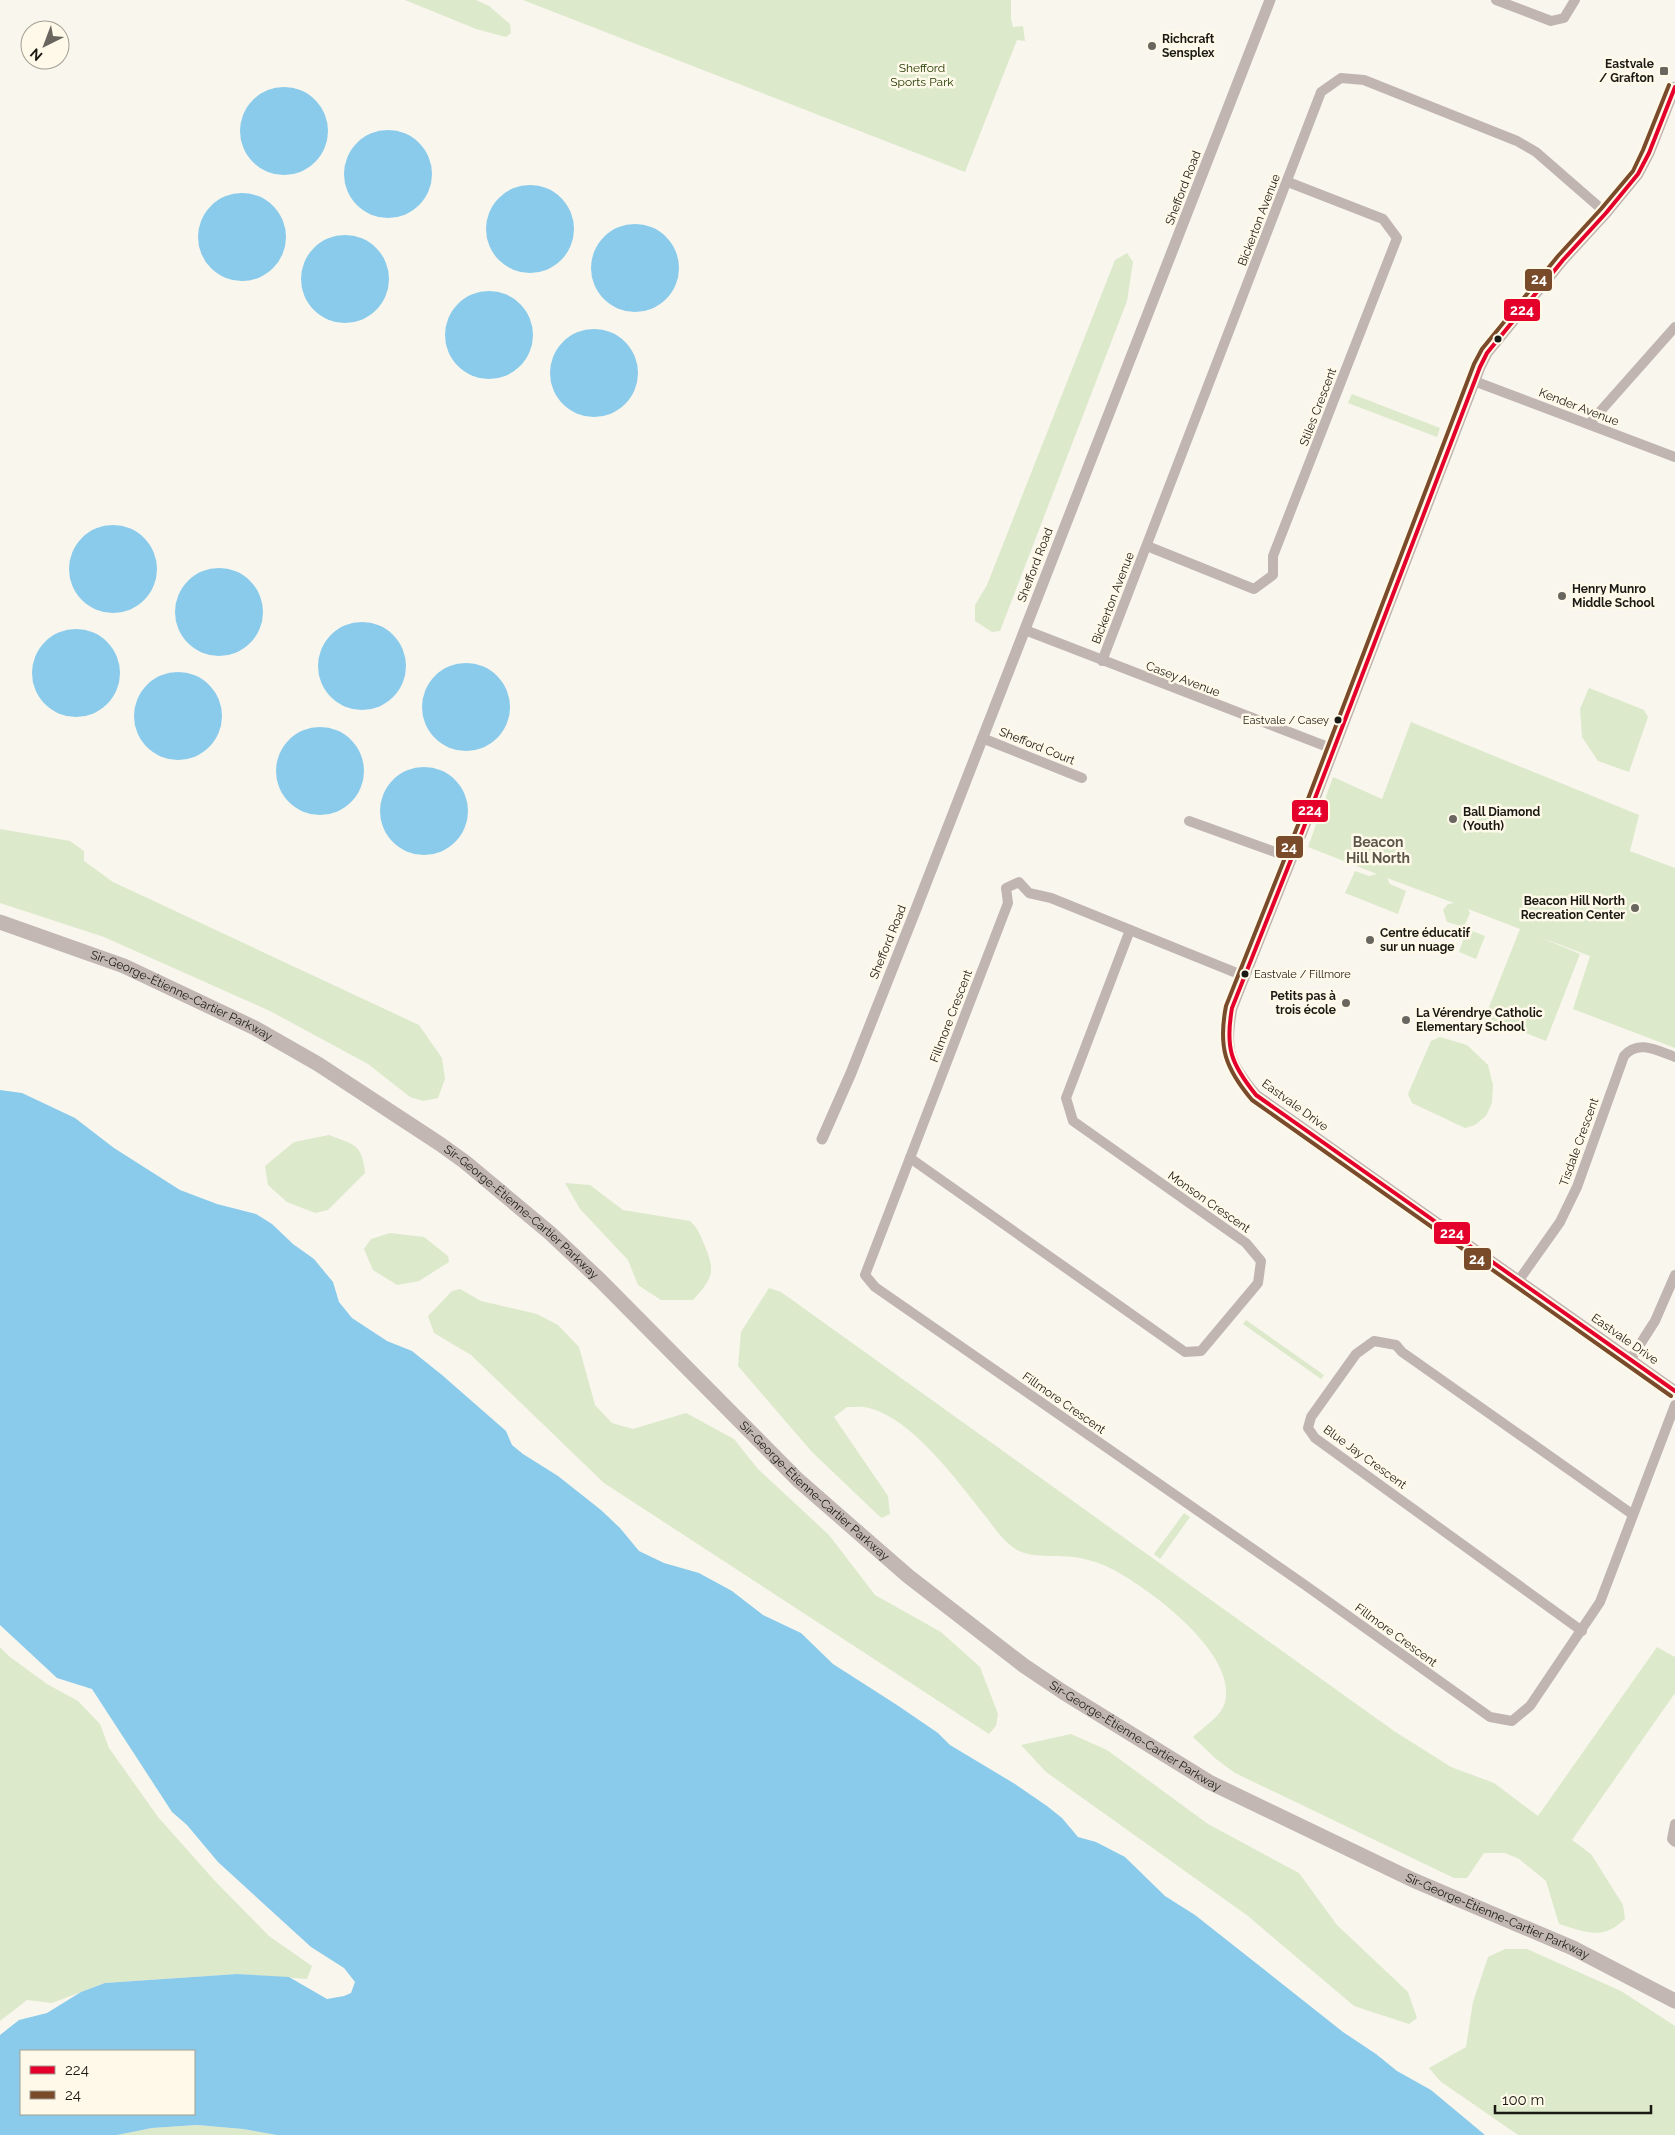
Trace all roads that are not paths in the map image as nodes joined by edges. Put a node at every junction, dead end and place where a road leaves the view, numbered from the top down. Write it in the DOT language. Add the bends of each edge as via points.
graph roads {
  1 [pos="1270,0"];
  2 [pos="1496,0"];
  3 [pos="1575,0"];
  4 [pos="1675,86"];
  5 [pos="1288,182"];
  6 [pos="1606,213"];
  7 [pos="1675,327"];
  8 [pos="1474,381"];
  9 [pos="1589,424"];
  10 [pos="1675,457"];
  11 [pos="1147,546"];
  12 [pos="1025,630"];
  13 [pos="1102,661"];
  14 [pos="982,738"];
  15 [pos="1333,749"];
  16 [pos="1082,778"];
  17 [pos="1190,820"];
  18 [pos="1292,858"];
  19 [pos="0,922"];
  20 [pos="1130,930"];
  21 [pos="1244,976"];
  22 [pos="1675,1057"];
  23 [pos="822,1139"];
  24 [pos="910,1158"];
  25 [pos="1675,1275"];
  26 [pos="1519,1280"];
  27 [pos="1630,1360"];
  28 [pos="1675,1391"];
  29 [pos="1675,1405"];
  30 [pos="1632,1514"];
  31 [pos="1582,1631"];
  32 [pos="1675,1824"];
  33 [pos="1675,1842"];
  34 [pos="1675,2001"];
  1 -- 12 [label="street, Shefford Road"];
  2 -- 3 [label="street" via="1551,21 1564,18"];
  4 -- 6 [label="street, Eastvale Drive" via="1638,174"];
  5 -- 6 [label="street, Bickerton Avenue" via="1322,92 1341,78 1364,80 1518,141 1536,152"];
  5 -- 11 [label="street, Bickerton Avenue"];
  5 -- 11 [label="street, Stiles Crescent" via="1383,219 1397,238 1273,556 1273,575 1254,589"];
  6 -- 8 [label="street, Eastvale Drive" via="1487,353"];
  7 -- 9 [label="street"];
  8 -- 9 [label="street, Kender Avenue"];
  8 -- 15 [label="street, Eastvale Drive"];
  9 -- 10 [label="street, Kender Avenue"];
  11 -- 13 [label="street, Bickerton Avenue"];
  12 -- 13 [label="street, Casey Avenue"];
  12 -- 14 [label="street, Shefford Road"];
  13 -- 15 [label="street, Casey Avenue"];
  14 -- 16 [label="street, Shefford Court"];
  14 -- 23 [label="street, Shefford Road"];
  15 -- 18 [label="street, Eastvale Drive"];
  17 -- 18 [label="street"];
  18 -- 21 [label="street, Eastvale Drive"];
  19 -- 34 [label="main road, Sir-George-Étienne-Cartier Parkway" via="124,966 255,1028 334,1074 446,1148 550,1233 600,1280 798,1480 908,1576 1023,1665 1072,1698 1209,1782 1413,1880 1573,1948"];
  20 -- 21 [label="street, Fillmore Crescent"];
  20 -- 24 [label="street, Fillmore Crescent" via="1029,892 1019,882 1006,888 1008,903"];
  20 -- 24 [label="street, Monson Crescent" via="1066,1098 1073,1121 1246,1243 1262,1261 1258,1283 1214,1338 1201,1351 1185,1352"];
  21 -- 26 [label="street, Eastvale Drive" via="1232,1008 1228,1044 1240,1076 1256,1095"];
  22 -- 26 [label="street, Tisdale Crescent" via="1638,1046 1624,1056 1577,1188 1560,1222"];
  24 -- 31 [label="street, Fillmore Crescent" via="865,1275 884,1293 1490,1717 1512,1721 1530,1706"];
  25 -- 27 [label="street" via="1655,1321"];
  26 -- 27 [label="street, Eastvale Drive"];
  27 -- 28 [label="street, Eastvale Drive"];
  29 -- 30 [label="street, Fillmore Crescent"];
  30 -- 31 [label="street, Fillmore Crescent" via="1600,1602"];
  30 -- 31 [label="street, Blue Jay Crescent" via="1396,1345 1374,1342 1356,1354 1311,1417 1308,1428 1315,1438"];
  32 -- 33 [label="street" via="1672,1839"];
}
